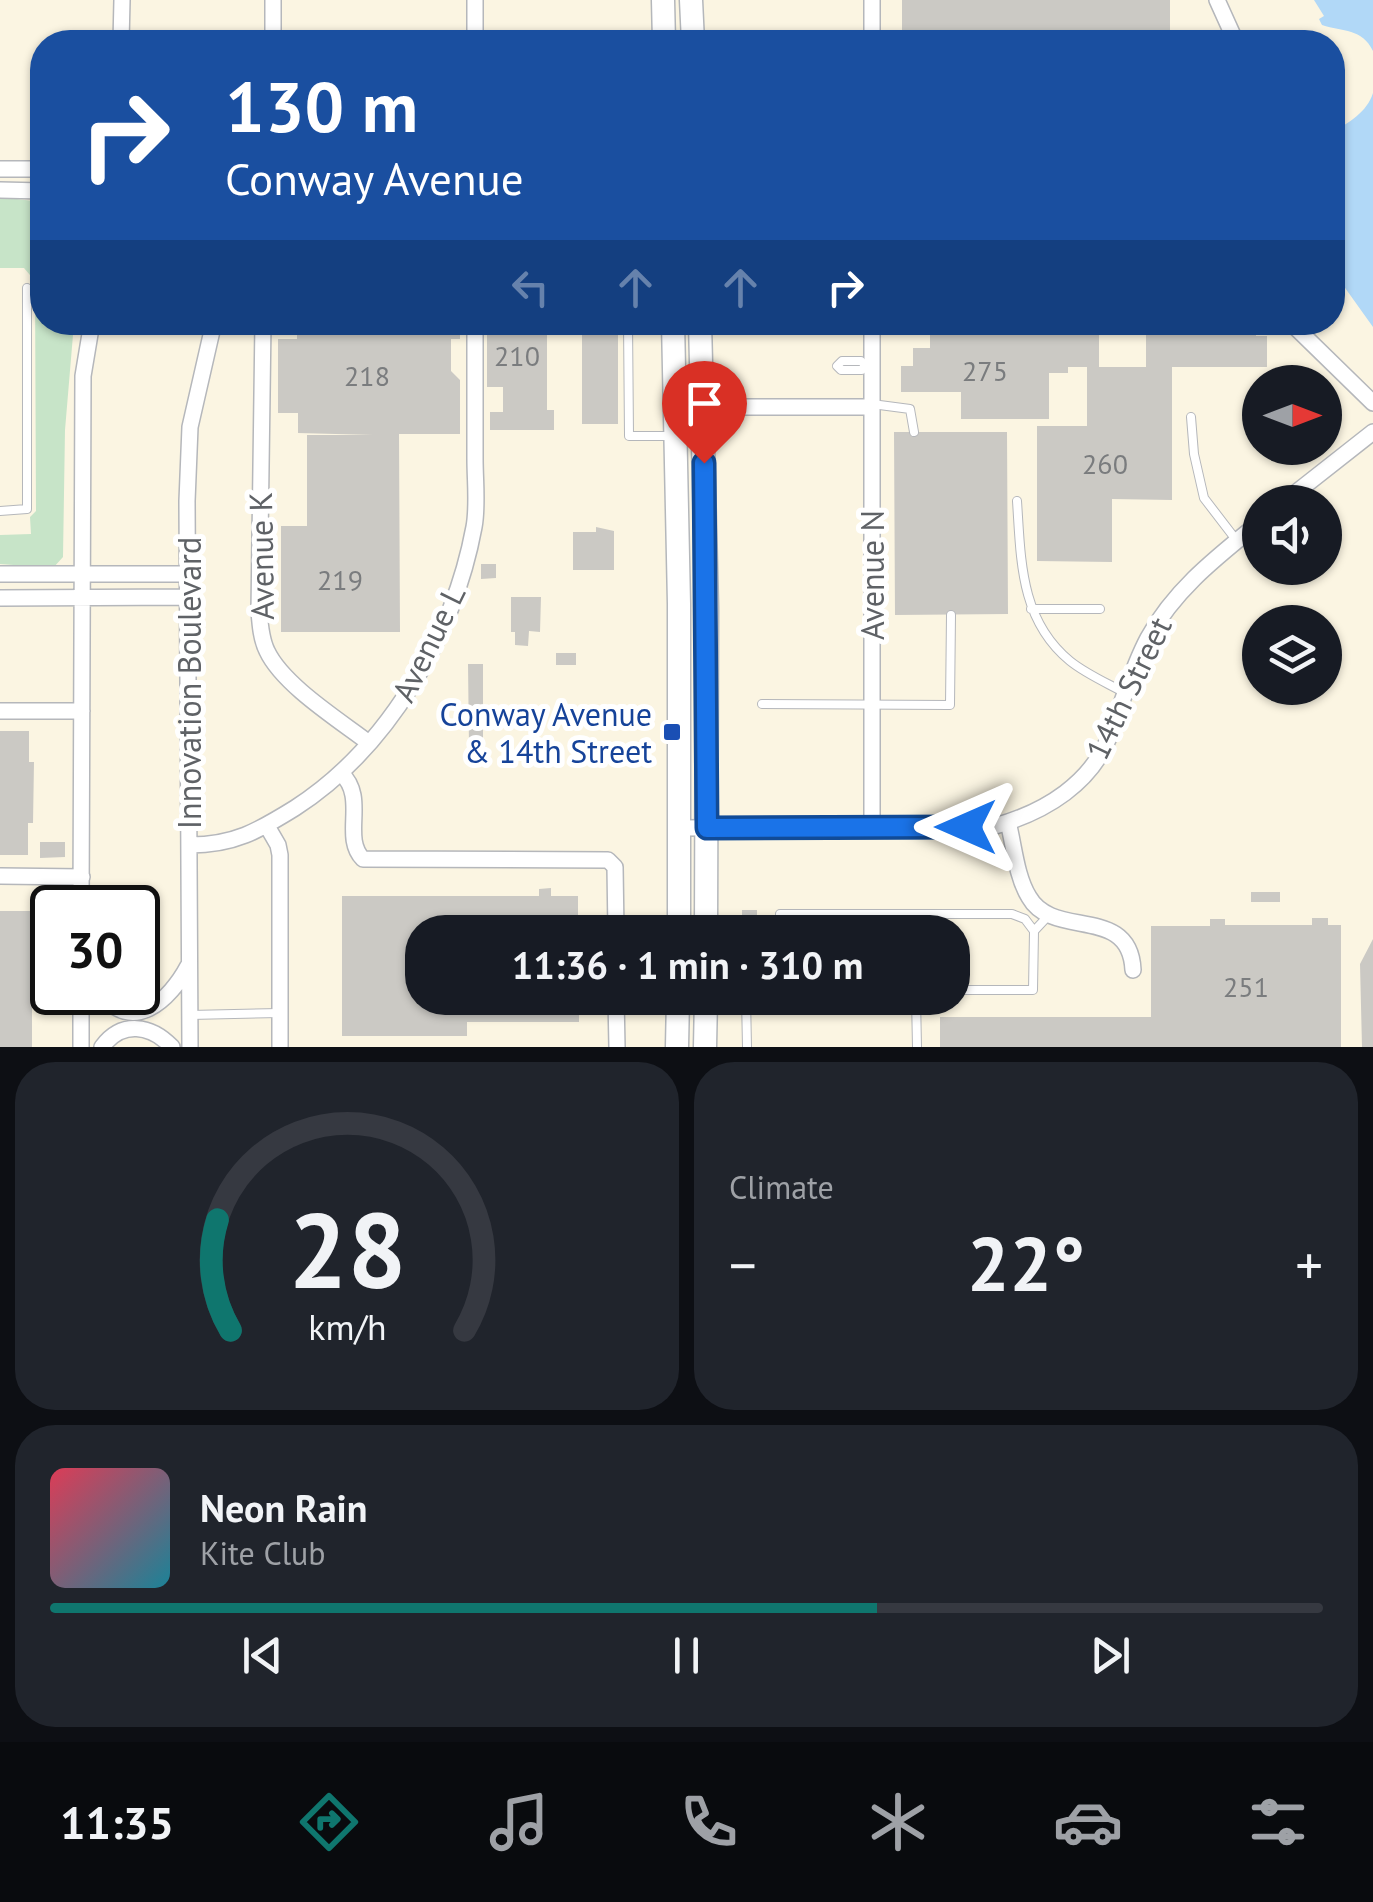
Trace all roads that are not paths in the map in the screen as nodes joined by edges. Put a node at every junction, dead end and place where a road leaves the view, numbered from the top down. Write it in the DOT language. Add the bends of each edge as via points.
graph roads {
  1 [pos="122,0"];
  2 [pos="273,0"];
  3 [pos="282,0"];
  4 [pos="474,0"];
  5 [pos="663,0"];
  6 [pos="872,0"];
  7 [pos="1214,0"];
  8 [pos="122,30"];
  9 [pos="273,30"];
  10 [pos="274,30"];
  11 [pos="474,30"];
  12 [pos="664,30"];
  13 [pos="872,30"];
  14 [pos="1231,30"];
  15 [pos="0,169"];
  16 [pos="30,169"];
  17 [pos="0,190"];
  18 [pos="30,191"];
  19 [pos="27,288"];
  20 [pos="84,335"];
  21 [pos="90,335"];
  22 [pos="210,335"];
  23 [pos="263,335"];
  24 [pos="475,335"];
  25 [pos="628,335"];
  26 [pos="673,335"];
  27 [pos="700,335"];
  28 [pos="871,335"];
  29 [pos="1303,335"];
  30 [pos="83,376"];
  31 [pos="1373,403"];
  32 [pos="872,405"];
  33 [pos="703,408"];
  34 [pos="1191,417"];
  35 [pos="914,432"];
  36 [pos="1373,432"];
  37 [pos="676,436"];
  38 [pos="1306,485"];
  39 [pos="1017,501"];
  40 [pos="0,512"];
  41 [pos="1242,536"];
  42 [pos="1236,541"];
  43 [pos="0,574"];
  44 [pos="83,574"];
  45 [pos="189,574"];
  46 [pos="189,597"];
  47 [pos="0,598"];
  48 [pos="83,599"];
  49 [pos="1031,610"];
  50 [pos="1100,610"];
  51 [pos="951,615"];
  52 [pos="1125,693"];
  53 [pos="762,704"];
  54 [pos="872,705"];
  55 [pos="82,711"];
  56 [pos="0,712"];
  57 [pos="369,744"];
  58 [pos="341,773"];
  59 [pos="1008,822"];
  60 [pos="266,826"];
  61 [pos="680,828"];
  62 [pos="707,828"];
  63 [pos="872,828"];
  64 [pos="190,844"];
  65 [pos="0,876"];
  66 [pos="82,877"];
  67 [pos="82,885"];
  68 [pos="616,915"];
  69 [pos="679,915"];
  70 [pos="706,915"];
  71 [pos="780,915"];
  72 [pos="1049,916"];
  73 [pos="1034,931"];
  74 [pos="190,962"];
  75 [pos="1133,970"];
  76 [pos="970,990"];
  77 [pos="160,1004"];
  78 [pos="280,1013"];
  79 [pos="81,1015"];
  80 [pos="190,1015"];
  81 [pos="616,1015"];
  82 [pos="678,1015"];
  83 [pos="706,1015"];
  84 [pos="746,1015"];
  85 [pos="916,1015"];
  86 [pos="81,1047"];
  87 [pos="102,1047"];
  88 [pos="172,1047"];
  89 [pos="190,1047"];
  90 [pos="280,1047"];
  91 [pos="617,1047"];
  92 [pos="677,1047"];
  93 [pos="705,1047"];
  94 [pos="747,1047"];
  95 [pos="917,1047"];
  1 -- 8 [label="street"];
  2 -- 9 [label="street"];
  3 -- 10 [label="street"];
  4 -- 11 [label="street"];
  5 -- 12 [label="street"];
  6 -- 13 [label="street"];
  7 -- 14 [label="street"];
  15 -- 16 [label="street"];
  17 -- 18 [label="street"];
  19 -- 40 [label="lane" via="27,510"];
  20 -- 30 [label="street"];
  21 -- 30 [label="street"];
  22 -- 45 [label="street, Innovation Boulevard" via="190,426"];
  23 -- 57 [label="street, Avenue K" via="261,632 279,670"];
  24 -- 57 [label="street, Avenue L" via="475,523 466,559 428,657"];
  25 -- 37 [label="lane" via="629,436"];
  26 -- 37 [label="street"];
  27 -- 33 [label="street"];
  28 -- 32 [label="street, Avenue N"];
  29 -- 31 [label="street"];
  30 -- 44 [label="street"];
  32 -- 33 [label="street"];
  32 -- 35 [label="lane" via="910,409"];
  32 -- 54 [label="street, Avenue N"];
  33 -- 62 [label="street"];
  34 -- 42 [label="lane" via="1204,498"];
  36 -- 38 [label="street"];
  37 -- 61 [label="street"];
  39 -- 49 [label="lane"];
  41 -- 42 [label="street, 14th Street"];
  42 -- 52 [label="street, 14th Street" via="1165,611"];
  43 -- 44 [label="street"];
  44 -- 45 [label="street"];
  44 -- 48 [label="street"];
  45 -- 46 [label="street, Innovation Boulevard"];
  46 -- 48 [label="street"];
  46 -- 64 [label="street, Innovation Boulevard"];
  47 -- 48 [label="street"];
  48 -- 55 [label="street"];
  49 -- 50 [label="lane"];
  49 -- 52 [label="lane" via="1050,644 1072,664"];
  51 -- 54 [label="lane" via="950,706"];
  52 -- 59 [label="street, 14th Street" via="1110,736 1072,788"];
  53 -- 54 [label="lane"];
  54 -- 63 [label="street, Avenue N"];
  55 -- 56 [label="street"];
  55 -- 66 [label="street"];
  57 -- 58 [label="street, Avenue L"];
  58 -- 60 [label="street, Avenue L"];
  58 -- 68 [label="street" via="354,788 356,847 363,858 605,860 616,871"];
  59 -- 63 [label="street, 14th Street"];
  59 -- 72 [label="street" via="1029,899"];
  60 -- 64 [label="street, Avenue L" via="220,845"];
  60 -- 78 [label="street" via="280,856"];
  61 -- 62 [label="street, 14th Street"];
  61 -- 69 [label="street"];
  62 -- 63 [label="street, 14th Street"];
  62 -- 70 [label="street"];
  64 -- 74 [label="street, Innovation Boulevard"];
  65 -- 66 [label="street"];
  66 -- 67 [label="street"];
  71 -- 73 [label="lane" via="1012,914"];
  72 -- 73 [label="lane"];
  72 -- 75 [label="street" via="1124,939"];
  73 -- 76 [label="lane" via="1033,990"];
  74 -- 77 [label="street"];
  74 -- 80 [label="street, Innovation Boulevard"];
  78 -- 80 [label="lane"];
  78 -- 90 [label="street"];
  79 -- 86 [label="street"];
  80 -- 89 [label="street, Innovation Boulevard"];
  81 -- 91 [label="street"];
  82 -- 92 [label="street"];
  83 -- 93 [label="street"];
  84 -- 94 [label="lane"];
  85 -- 95 [label="lane"];
  87 -- 88 [label="street" via="115,1034 138,1028 159,1034"];
}
